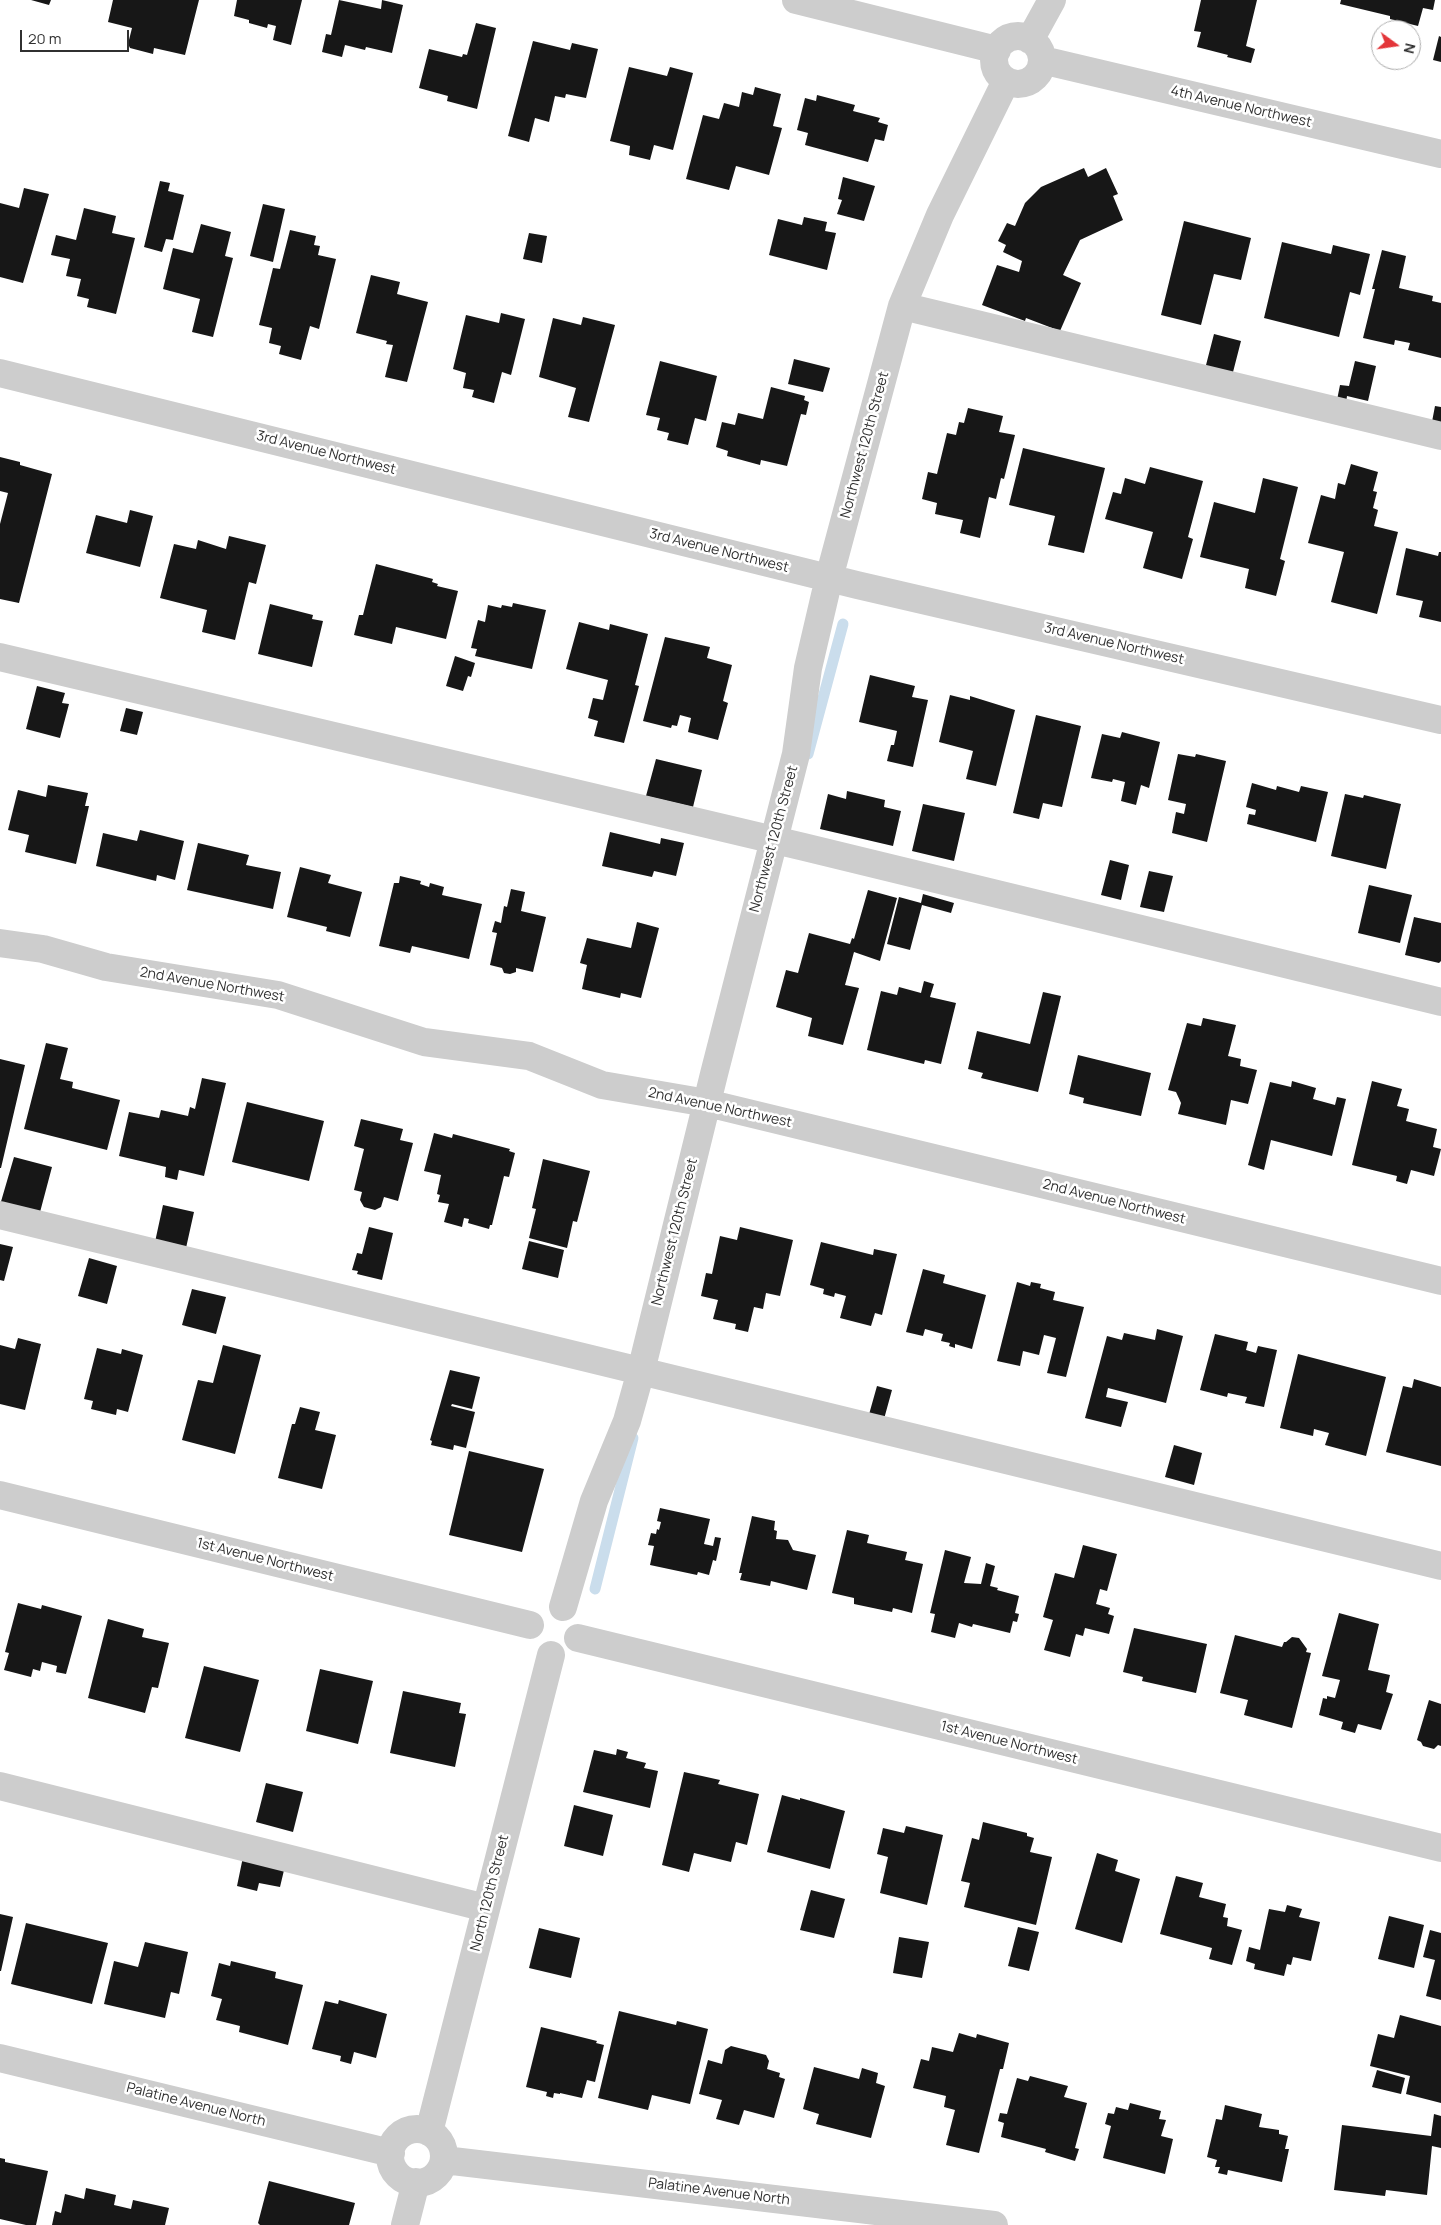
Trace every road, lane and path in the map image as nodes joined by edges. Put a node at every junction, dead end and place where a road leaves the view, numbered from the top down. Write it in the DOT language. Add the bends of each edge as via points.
graph roads {
  1 [pos="796,0"];
  2 [pos="1052,0"];
  3 [pos="997,50"];
  4 [pos="1036,50"];
  5 [pos="1006,80"];
  6 [pos="1441,154"];
  7 [pos="902,306"];
  8 [pos="0,373"];
  9 [pos="1441,436"];
  10 [pos="829,578"];
  11 [pos="0,657"];
  12 [pos="1441,720"];
  13 [pos="773,840"];
  14 [pos="0,944"];
  15 [pos="1441,1002"];
  16 [pos="706,1102"];
  17 [pos="0,1215"];
  18 [pos="1441,1281"];
  19 [pos="641,1371"];
  20 [pos="0,1495"];
  21 [pos="1441,1566"];
  22 [pos="563,1607"];
  23 [pos="530,1625"];
  24 [pos="578,1638"];
  25 [pos="551,1655"];
  26 [pos="0,1786"];
  27 [pos="1441,1848"];
  28 [pos="486,1908"];
  29 [pos="0,2058"];
  30 [pos="429,2132"];
  31 [pos="391,2153"];
  32 [pos="444,2160"];
  33 [pos="416,2182"];
  34 [pos="405,2225"];
  35 [pos="994,2225"];
  1 -- 3 [label="street"];
  2 -- 4 [label="street"];
  3 -- 4 [label="street" via="1005,40 1020,36"];
  3 -- 5 [label="street" via="996,69"];
  4 -- 5 [label="street" via="1039,72 1028,82 1013,84"];
  4 -- 6 [label="street, 4th Avenue Northwest"];
  5 -- 7 [label="street, Northwest 120th Street" via="940,215"];
  7 -- 9 [label="street"];
  7 -- 10 [label="street, Northwest 120th Street"];
  8 -- 10 [label="street, 3rd Avenue Northwest"];
  10 -- 12 [label="street, 3rd Avenue Northwest"];
  10 -- 13 [label="street, Northwest 120th Street" via="808,668 796,754"];
  11 -- 13 [label="street"];
  13 -- 15 [label="street"];
  13 -- 16 [label="street, Northwest 120th Street"];
  14 -- 16 [label="street, 2nd Avenue Northwest" via="43,949 106,967 278,995 424,1042 529,1056 602,1085"];
  16 -- 18 [label="street, 2nd Avenue Northwest"];
  16 -- 19 [label="street, Northwest 120th Street"];
  17 -- 19 [label="street"];
  19 -- 21 [label="street"];
  19 -- 22 [label="street, Northwest 120th Street" via="627,1421 594,1500"];
  20 -- 23 [label="street, 1st Avenue Northwest"];
  22 -- 23 [label="street" via="543,1608 536,1613"];
  22 -- 24 [label="street" via="578,1620"];
  23 -- 25 [label="street" via="533,1644"];
  24 -- 25 [label="street" via="570,1650"];
  24 -- 27 [label="street, 1st Avenue Northwest"];
  25 -- 28 [label="street, North 120th Street"];
  26 -- 28 [label="street"];
  28 -- 30 [label="street, North 120th Street"];
  29 -- 31 [label="street, Palatine Avenue North"];
  30 -- 31 [label="street" via="418,2129 402,2134 395,2141"];
  30 -- 32 [label="street" via="440,2142"];
  31 -- 33 [label="street" via="397,2173"];
  32 -- 33 [label="street" via="436,2175"];
  32 -- 35 [label="street, Palatine Avenue North"];
  33 -- 34 [label="street"];
}
